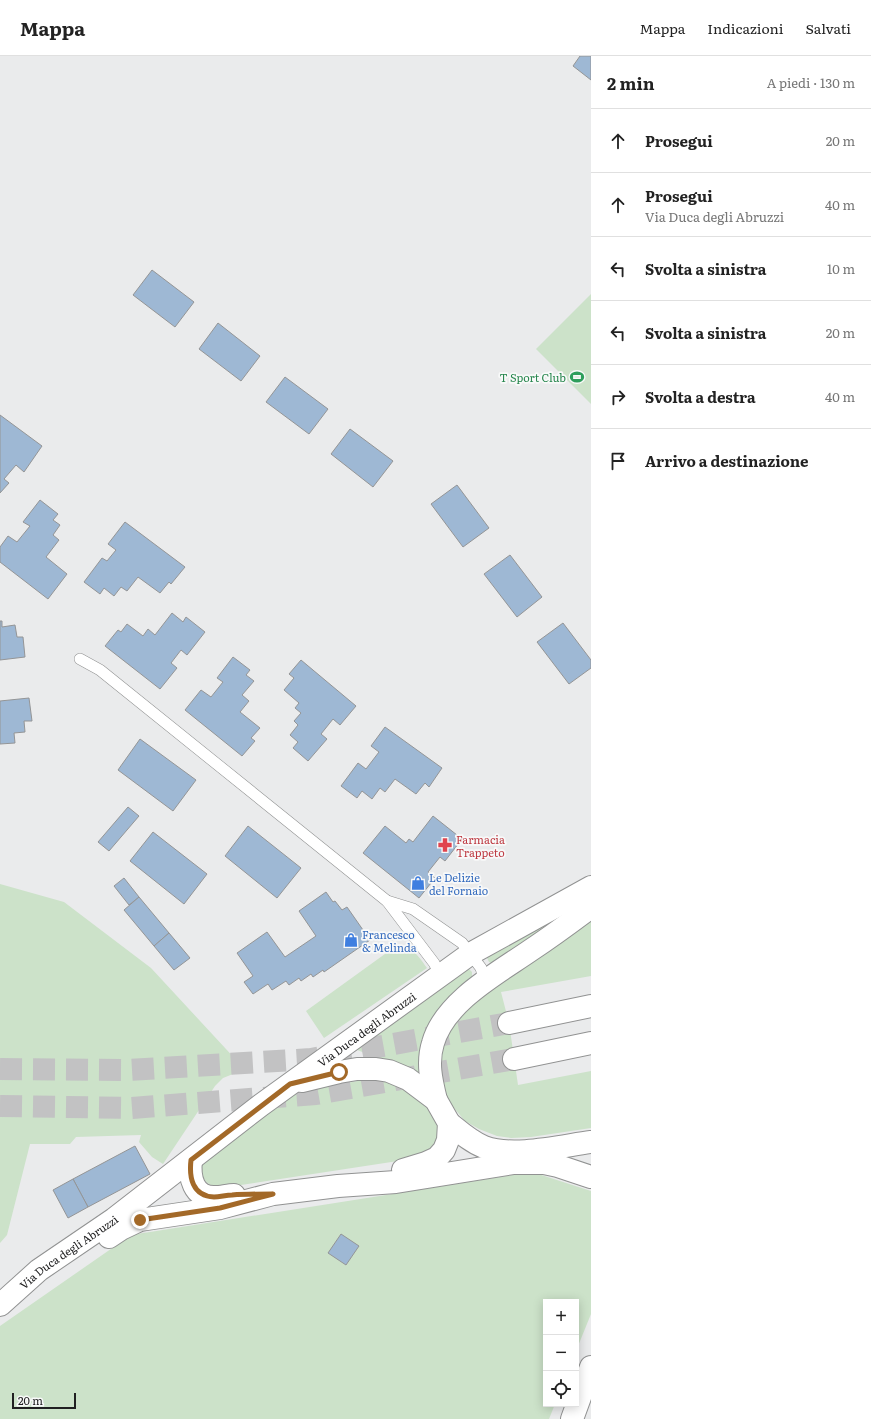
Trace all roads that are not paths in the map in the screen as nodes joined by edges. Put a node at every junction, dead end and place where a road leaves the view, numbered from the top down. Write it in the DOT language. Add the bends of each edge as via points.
graph roads {
  1 [pos="80,659"];
  2 [pos="591,887"];
  3 [pos="387,901"];
  4 [pos="591,907"];
  5 [pos="470,954"];
  6 [pos="441,976"];
  7 [pos="480,985"];
  8 [pos="591,1006"];
  9 [pos="509,1023"];
  10 [pos="591,1042"];
  11 [pos="514,1058"];
  12 [pos="290,1084"];
  13 [pos="436,1100"];
  14 [pos="449,1123"];
  15 [pos="591,1142"];
  16 [pos="191,1160"];
  17 [pos="591,1177"];
  18 [pos="338,1186"];
  19 [pos="273,1194"];
  20 [pos="2,1304"];
  21 [pos="591,1367"];
  22 [pos="572,1419"];
  1 -- 3 [label="lane" via="100,670"];
  2 -- 5 [label="main road, Via Duca degli Abruzzi"];
  3 -- 5 [label="lane" via="413,909 462,943"];
  3 -- 6 [label="lane"];
  4 -- 7 [label="main road"];
  5 -- 6 [label="main road, Via Duca degli Abruzzi"];
  5 -- 7 [label="lane" via="481,968 483,975"];
  6 -- 12 [label="main road, Via Duca degli Abruzzi"];
  7 -- 13 [label="main road" via="455,1006 433,1042 430,1068"];
  8 -- 9 [label="main road"];
  10 -- 11 [label="main road"];
  12 -- 13 [label="main road" via="339,1072 376,1069 408,1079"];
  12 -- 16 [label="main road, Via Duca degli Abruzzi"];
  13 -- 14 [label="main road"];
  14 -- 15 [label="main road" via="475,1142 497,1150 523,1151"];
  14 -- 18 [label="main road" via="448,1140 437,1158 426,1164"];
  16 -- 19 [label="main road" via="191,1182 205,1195 214,1197"];
  16 -- 20 [label="main road, Via Duca degli Abruzzi" via="114,1219 38,1270"];
  17 -- 18 [label="main road" via="558,1166 528,1162 396,1182"];
  18 -- 19 [label="main road"];
  19 -- 20 [label="main road" via="220,1208 140,1220 121,1229 45,1281"];
  21 -- 22 [label="main road"];
}
